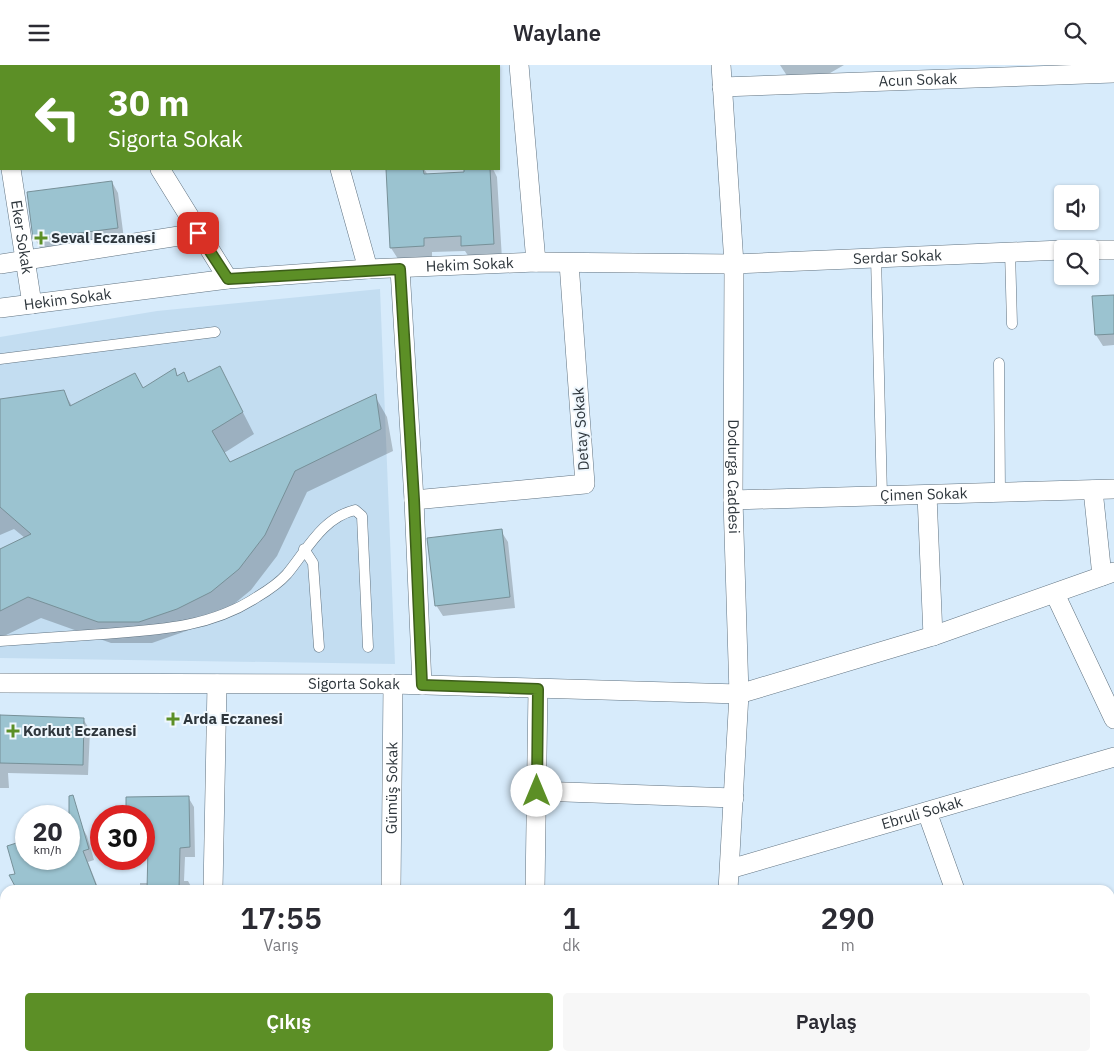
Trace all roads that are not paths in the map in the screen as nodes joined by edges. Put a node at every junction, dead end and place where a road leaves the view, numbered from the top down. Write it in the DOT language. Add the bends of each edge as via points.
graph roads {
  1 [pos="519,65"];
  2 [pos="721,65"];
  3 [pos="986,71"];
  4 [pos="1114,73"];
  5 [pos="722,87"];
  6 [pos="11,170"];
  7 [pos="161,170"];
  8 [pos="340,170"];
  9 [pos="198,233"];
  10 [pos="1099,250"];
  11 [pos="1114,250"];
  12 [pos="1010,251"];
  13 [pos="1054,251"];
  14 [pos="876,257"];
  15 [pos="25,260"];
  16 [pos="536,263"];
  17 [pos="569,263"];
  18 [pos="0,264"];
  19 [pos="734,264"];
  20 [pos="368,269"];
  21 [pos="400,269"];
  22 [pos="228,279"];
  23 [pos="32,304"];
  24 [pos="0,308"];
  25 [pos="1012,324"];
  26 [pos="215,332"];
  27 [pos="0,359"];
  28 [pos="999,363"];
  29 [pos="1114,489"];
  30 [pos="1094,490"];
  31 [pos="1000,493"];
  32 [pos="927,495"];
  33 [pos="882,496"];
  34 [pos="414,500"];
  35 [pos="733,500"];
  36 [pos="304,549"];
  37 [pos="1108,574"];
  38 [pos="1055,594"];
  39 [pos="933,636"];
  40 [pos="0,641"];
  41 [pos="319,647"];
  42 [pos="368,647"];
  43 [pos="0,683"];
  44 [pos="217,684"];
  45 [pos="393,684"];
  46 [pos="422,685"];
  47 [pos="538,689"];
  48 [pos="739,694"];
  49 [pos="1114,719"];
  50 [pos="1114,757"];
  51 [pos="537,791"];
  52 [pos="734,798"];
  53 [pos="927,813"];
  54 [pos="730,869"];
  55 [pos="212,885"];
  56 [pos="391,885"];
  57 [pos="535,885"];
  58 [pos="728,885"];
  59 [pos="953,885"];
  60 [pos="108,1061"];
  61 [pos="198,1061"];
  1 -- 16 [label="street"];
  2 -- 5 [label="street, Dodurga Caddesi"];
  3 -- 4 [label="street, Acun Sokak"];
  3 -- 5 [label="street, Acun Sokak"];
  5 -- 19 [label="street, Dodurga Caddesi"];
  6 -- 15 [label="street, Eker Sokak"];
  7 -- 9 [label="street"];
  8 -- 20 [label="street"];
  9 -- 15 [label="street"];
  9 -- 22 [label="street"];
  10 -- 11 [label="street"];
  12 -- 13 [label="street, Serdar Sokak"];
  12 -- 14 [label="street, Serdar Sokak"];
  12 -- 25 [label="lane"];
  14 -- 19 [label="street, Serdar Sokak"];
  14 -- 33 [label="lane"];
  15 -- 18 [label="street"];
  15 -- 23 [label="street, Eker Sokak"];
  16 -- 17 [label="street, Hekim Sokak"];
  16 -- 21 [label="street, Hekim Sokak"];
  17 -- 19 [label="street, Hekim Sokak"];
  17 -- 34 [label="street, Detay Sokak" via="585,484"];
  19 -- 35 [label="street, Dodurga Caddesi"];
  20 -- 21 [label="street, Hekim Sokak"];
  20 -- 22 [label="street, Hekim Sokak"];
  21 -- 34 [label="street"];
  22 -- 23 [label="street, Hekim Sokak"];
  23 -- 24 [label="street, Hekim Sokak"];
  26 -- 27 [label="lane"];
  28 -- 31 [label="lane"];
  29 -- 30 [label="street, Çimen Sokak"];
  30 -- 31 [label="street, Çimen Sokak"];
  30 -- 37 [label="street"];
  31 -- 32 [label="street, Çimen Sokak"];
  32 -- 33 [label="street, Çimen Sokak"];
  32 -- 39 [label="street"];
  33 -- 35 [label="street, Çimen Sokak"];
  34 -- 46 [label="street"];
  35 -- 48 [label="street, Dodurga Caddesi"];
  36 -- 40 [label="lane" via="272,587 239,608 200,623 159,630"];
  36 -- 41 [label="lane" via="313,563"];
  36 -- 42 [label="lane" via="342,513 355,510 362,516"];
  37 -- 38 [label="street, Sigorta Sokak"];
  38 -- 39 [label="street, Sigorta Sokak"];
  38 -- 49 [label="street"];
  39 -- 48 [label="street, Sigorta Sokak"];
  43 -- 44 [label="street, Sigorta Sokak"];
  44 -- 45 [label="street, Sigorta Sokak"];
  44 -- 55 [label="street"];
  45 -- 46 [label="street, Sigorta Sokak"];
  45 -- 56 [label="street, Gümüş Sokak"];
  46 -- 47 [label="street, Sigorta Sokak"];
  47 -- 48 [label="street, Sigorta Sokak"];
  47 -- 51 [label="street"];
  48 -- 52 [label="street, Dodurga Caddesi"];
  50 -- 53 [label="street, Ebruli Sokak"];
  51 -- 52 [label="street"];
  51 -- 57 [label="street"];
  52 -- 54 [label="street, Dodurga Caddesi"];
  53 -- 54 [label="street, Ebruli Sokak"];
  53 -- 59 [label="street"];
  54 -- 58 [label="street, Dodurga Caddesi"];
  60 -- 61 [label="main road"];
}
